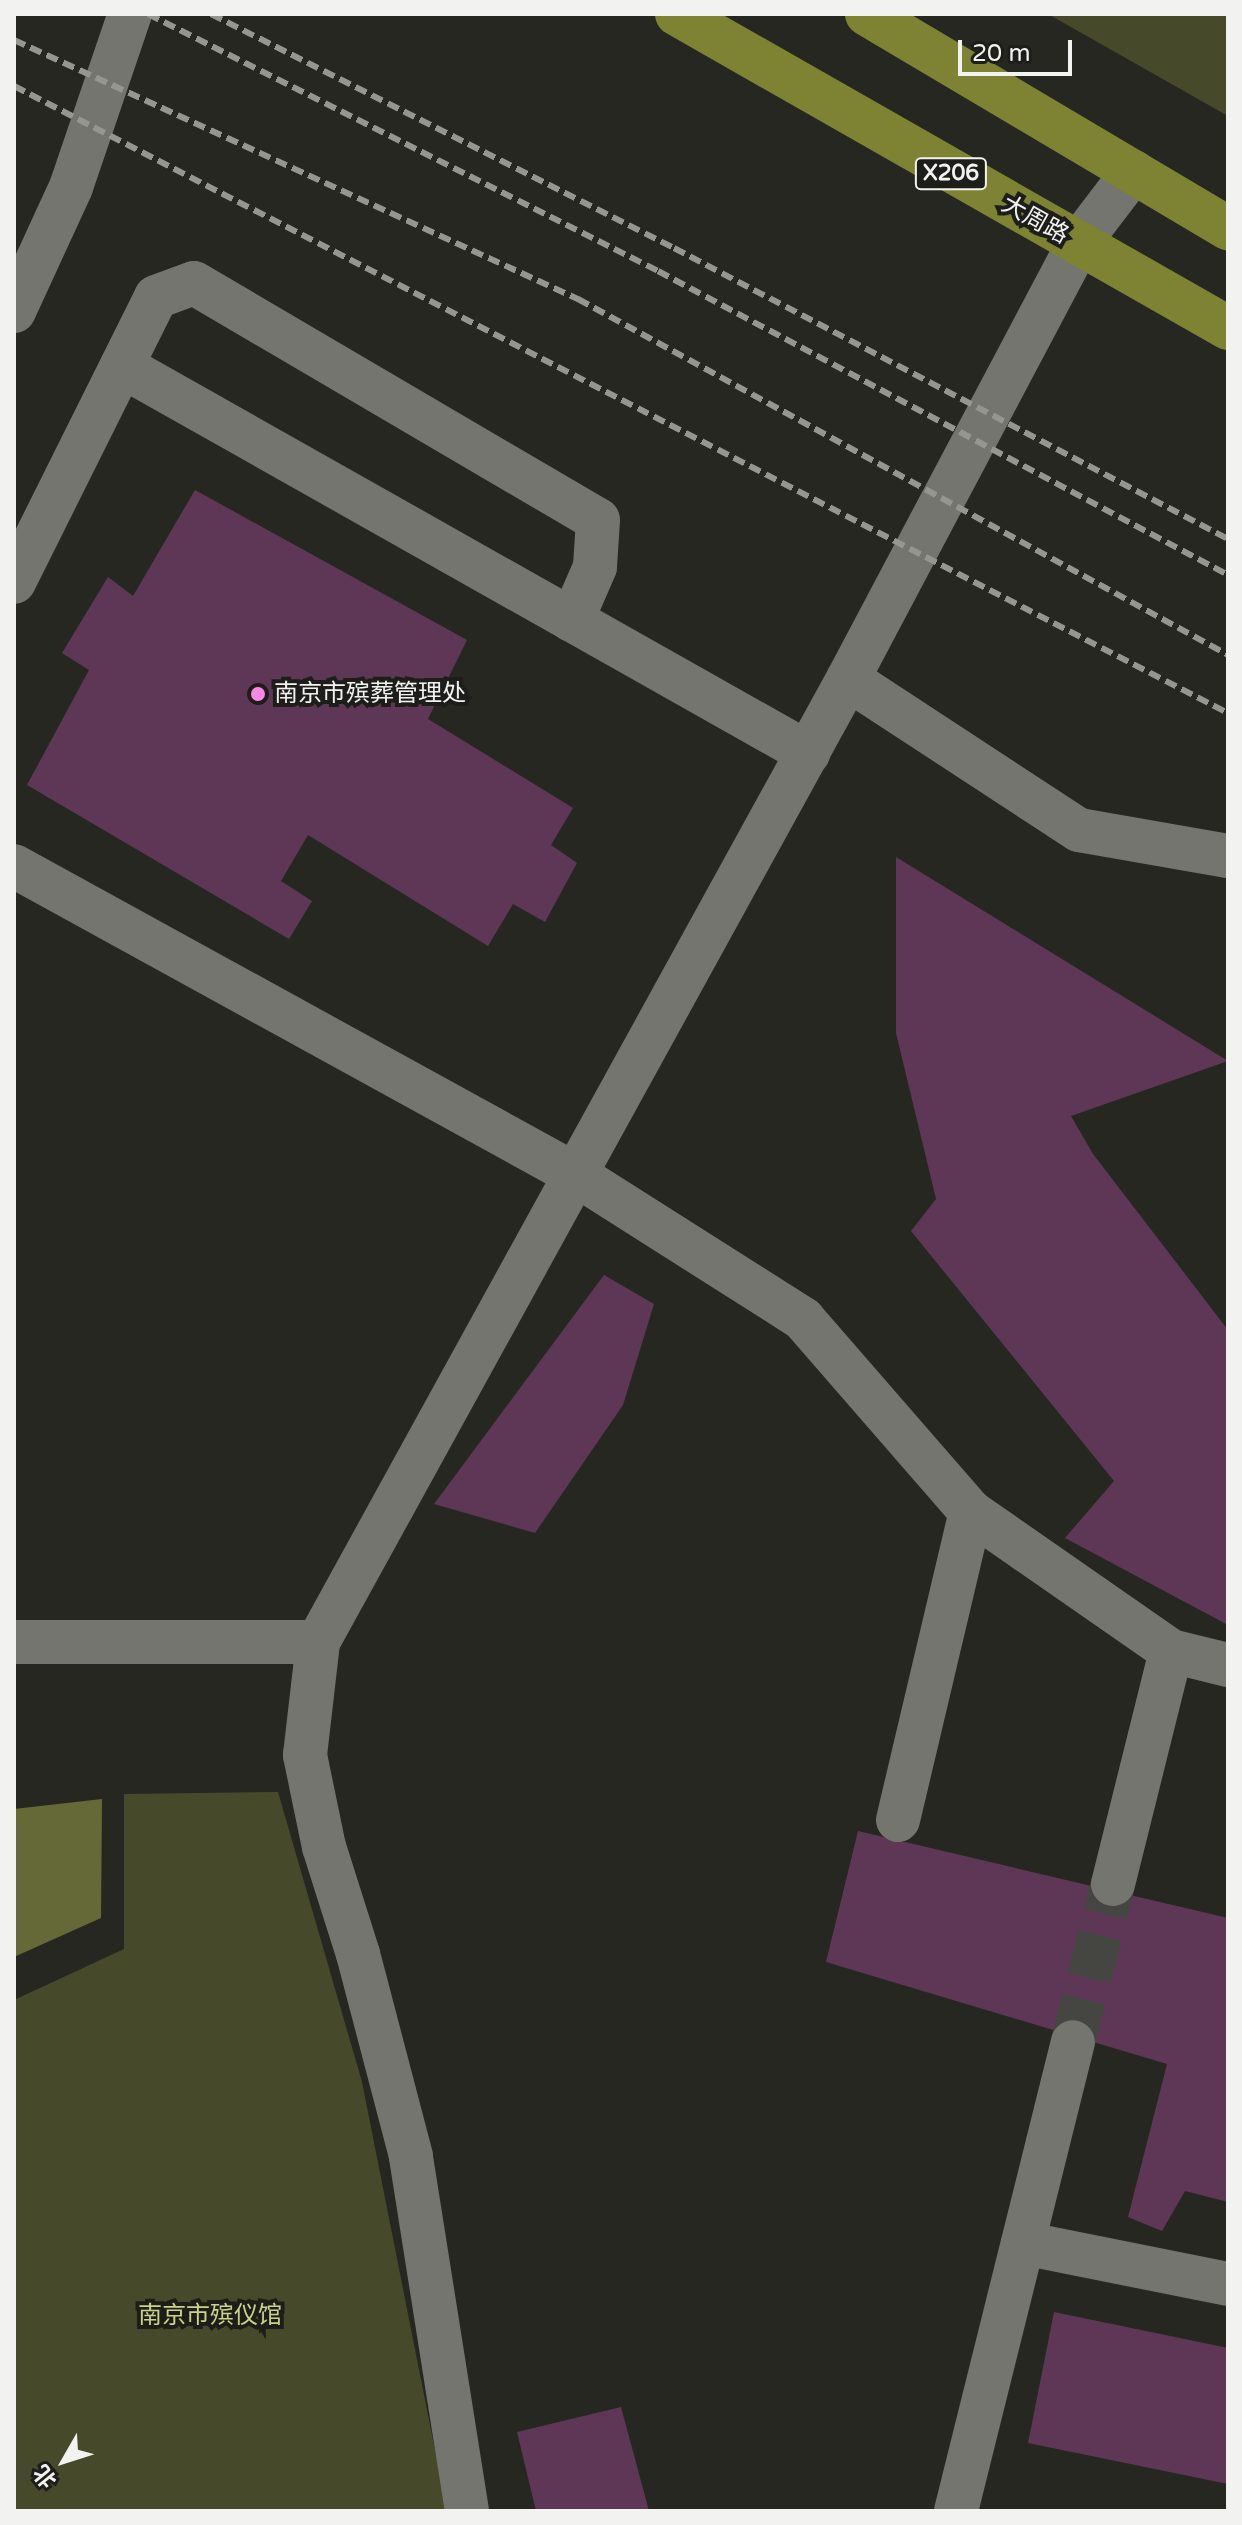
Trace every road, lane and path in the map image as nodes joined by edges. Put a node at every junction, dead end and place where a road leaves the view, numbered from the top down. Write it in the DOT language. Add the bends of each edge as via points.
graph roads {
  1 [pos="130,14"];
  2 [pos="677,14"];
  3 [pos="867,14"];
  4 [pos="1133,172"];
  5 [pos="1228,228"];
  6 [pos="1078,244"];
  7 [pos="14,311"];
  8 [pos="1228,328"];
  9 [pos="122,366"];
  10 [pos="14,582"];
  11 [pos="572,620"];
  12 [pos="848,679"];
  13 [pos="808,753"];
  14 [pos="1228,856"];
  15 [pos="14,866"];
  16 [pos="578,1176"];
  17 [pos="971,1512"];
  18 [pos="14,1642"];
  19 [pos="318,1642"];
  20 [pos="1171,1651"];
  21 [pos="1228,1665"];
  22 [pos="898,1820"];
  23 [pos="1113,1884"];
  24 [pos="1073,2042"];
  25 [pos="1023,2243"];
  26 [pos="1228,2284"];
  27 [pos="467,2511"];
  28 [pos="956,2511"];
  1 -- 7 [label="street" via="71,187"];
  2 -- 6 [label="main road, 大周路 / X206"];
  3 -- 4 [label="main road"];
  4 -- 5 [label="main road"];
  4 -- 6 [label="street"];
  6 -- 8 [label="main road, 大周路 / X206"];
  6 -- 12 [label="street"];
  9 -- 10 [label="street"];
  9 -- 11 [label="street"];
  9 -- 11 [label="street" via="156,297 194,283 598,520 595,567"];
  11 -- 13 [label="street"];
  12 -- 13 [label="street"];
  12 -- 14 [label="street" via="1079,830"];
  13 -- 16 [label="street"];
  15 -- 16 [label="street"];
  16 -- 17 [label="street" via="803,1319"];
  16 -- 19 [label="street"];
  17 -- 20 [label="street"];
  17 -- 22 [label="street"];
  18 -- 19 [label="street"];
  19 -- 27 [label="street" via="305,1755 324,1847 411,2156"];
  20 -- 21 [label="street"];
  20 -- 23 [label="street"];
  24 -- 25 [label="street"];
  25 -- 26 [label="street"];
  25 -- 28 [label="street"];
}
